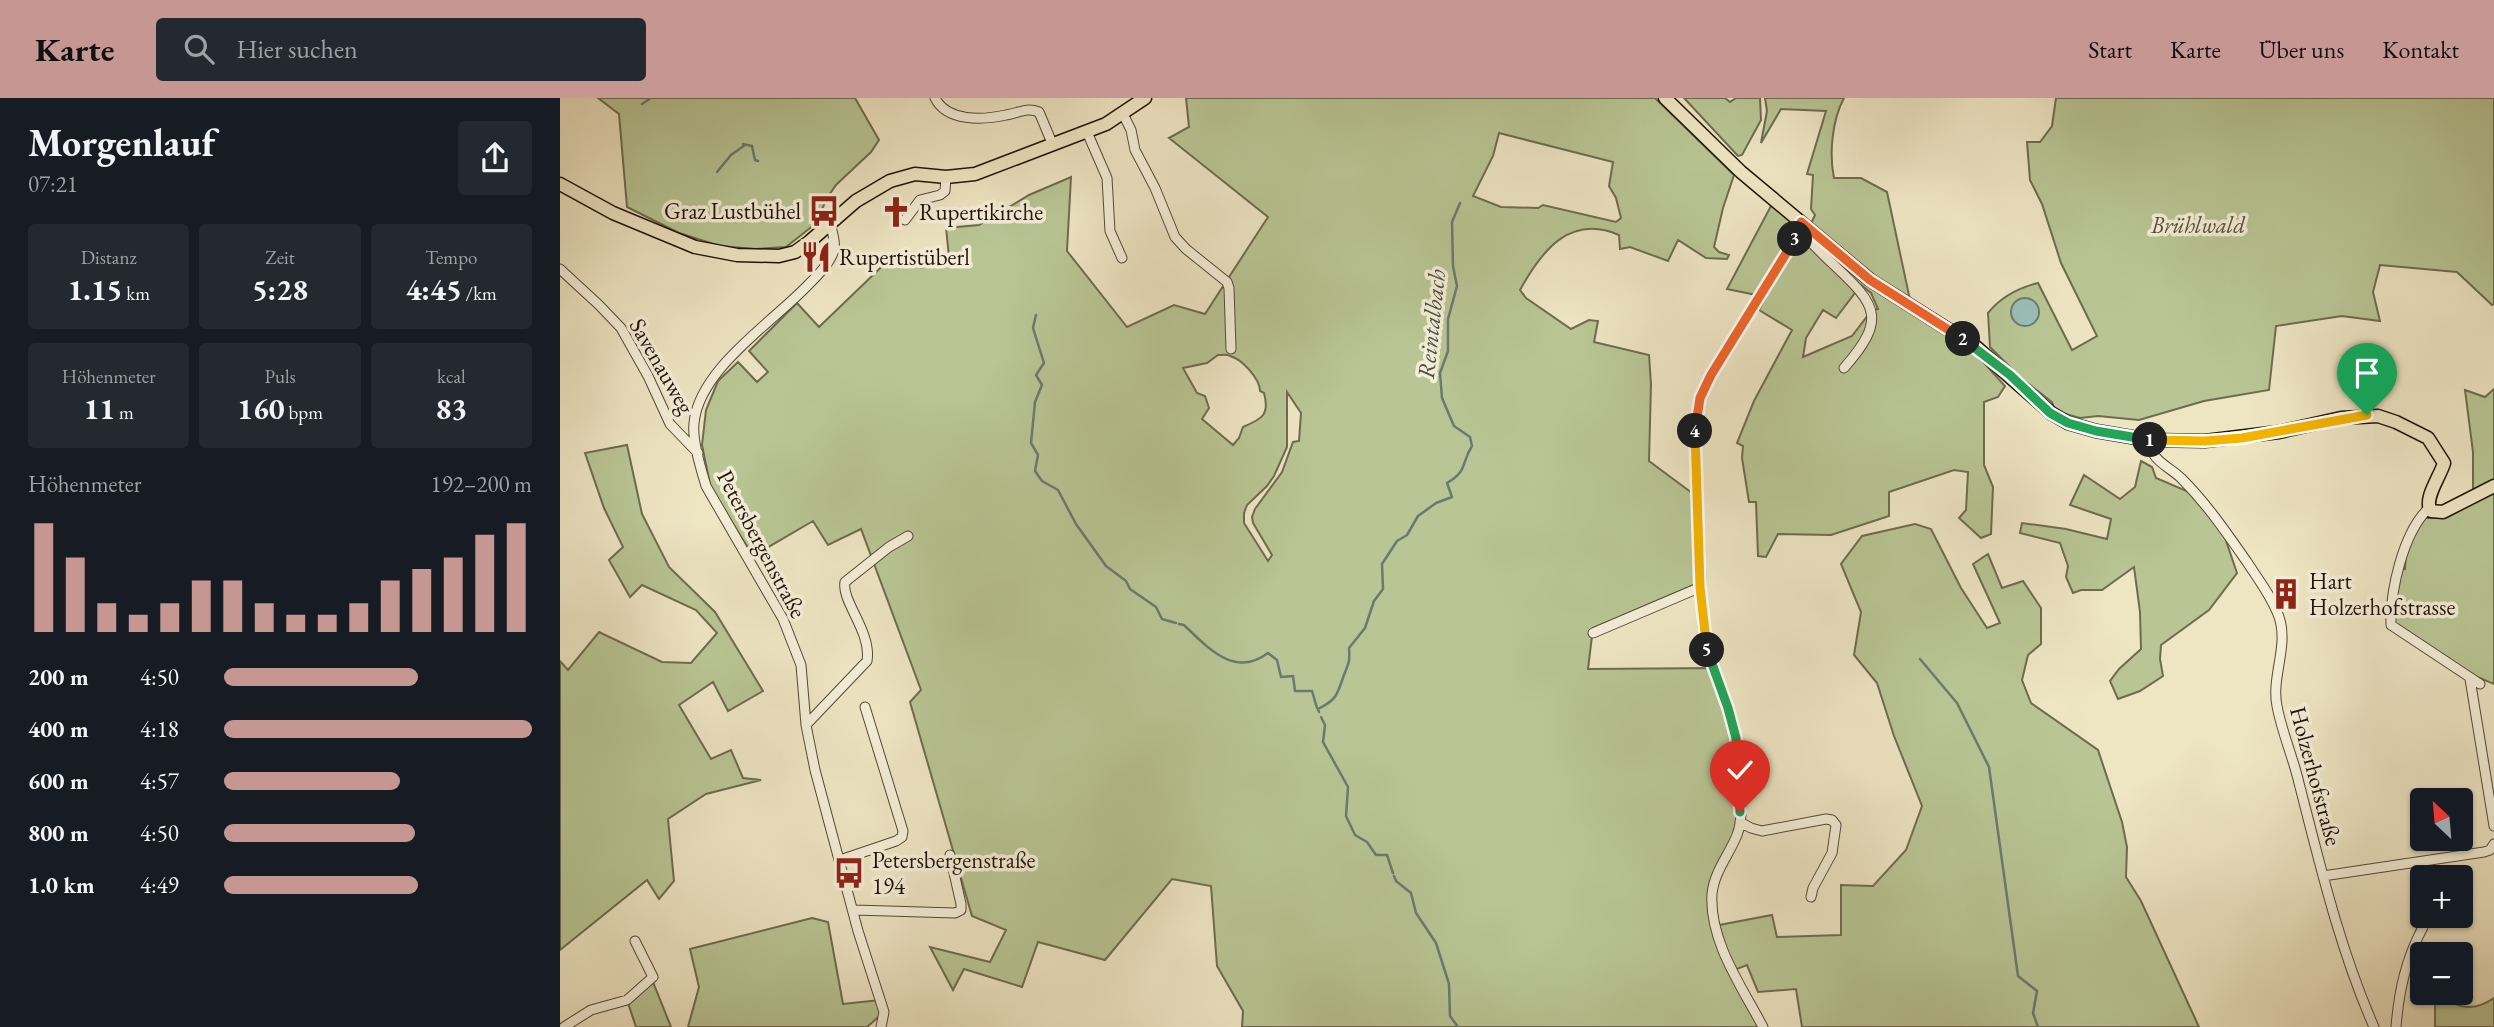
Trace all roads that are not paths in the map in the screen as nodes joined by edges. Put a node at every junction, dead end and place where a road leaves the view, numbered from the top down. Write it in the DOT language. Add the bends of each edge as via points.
graph roads {
  1 [pos="935,98"];
  2 [pos="1665,98"];
  3 [pos="1143,99"];
  4 [pos="1123,114"];
  5 [pos="1087,132"];
  6 [pos="1052,144"];
  7 [pos="946,177"];
  8 [pos="560,184"];
  9 [pos="905,220"];
  10 [pos="830,223"];
  11 [pos="1801,226"];
  12 [pos="1122,258"];
  13 [pos="560,269"];
  14 [pos="1231,349"];
  15 [pos="1844,368"];
  16 [pos="2149,440"];
  17 [pos="698,454"];
  18 [pos="2494,486"];
  19 [pos="2428,509"];
  20 [pos="908,536"];
  21 [pos="1700,587"];
  22 [pos="1592,633"];
  23 [pos="2470,679"];
  24 [pos="2480,684"];
  25 [pos="865,707"];
  26 [pos="806,725"];
  27 [pos="1740,821"];
  28 [pos="2494,826"];
  29 [pos="2494,844"];
  30 [pos="950,855"];
  31 [pos="840,860"];
  32 [pos="2323,876"];
  33 [pos="1811,897"];
  34 [pos="854,909"];
  35 [pos="2423,928"];
  36 [pos="635,941"];
  37 [pos="564,1027"];
  38 [pos="881,1027"];
  39 [pos="1763,1027"];
  40 [pos="2375,1027"];
  41 [pos="2396,1027"];
  1 -- 6 [label="street" via="943,110 958,116 988,118 1034,110"];
  2 -- 11 [label="main road"];
  3 -- 4 [label="main road"];
  4 -- 5 [label="main road"];
  4 -- 14 [label="street" via="1175,237 1227,282"];
  5 -- 6 [label="main road"];
  5 -- 12 [label="street" via="1107,178 1110,231"];
  6 -- 7 [label="main road" via="975,174"];
  7 -- 9 [label="street" via="945,191 920,200"];
  7 -- 10 [label="main road" via="915,174 890,181"];
  8 -- 10 [label="main road" via="681,242 737,255 787,255"];
  10 -- 17 [label="street, Petersbergenstraße" via="834,250 817,277 730,358 705,390 694,423"];
  11 -- 15 [label="street" via="1857,286 1872,310 1864,345"];
  11 -- 16 [label="main road" via="1870,280 1976,347 2050,413 2096,431"];
  11 -- 21 [label="street" via="1700,398 1695,433"];
  13 -- 17 [label="street, Savenauweg" via="621,328 670,424"];
  16 -- 19 [label="main road" via="2242,438 2341,418 2378,416 2428,438 2444,463 2428,498"];
  16 -- 32 [label="street, Holzerhofstraße" via="2155,459 2175,472 2214,513 2279,616 2282,640 2276,702"];
  17 -- 26 [label="street, Petersbergenstraße" via="706,486 783,619 801,666"];
  18 -- 19 [label="main road" via="2443,512"];
  19 -- 23 [label="street" via="2417,522 2396,576 2391,625"];
  20 -- 26 [label="street" via="845,582 868,659"];
  21 -- 22 [label="street"];
  21 -- 27 [label="street" via="1706,648 1736,738"];
  23 -- 24 [label="street"];
  23 -- 28 [label="street"];
  25 -- 31 [label="street" via="903,831 896,841"];
  26 -- 31 [label="street, Petersbergenstraße"];
  27 -- 33 [label="street" via="1762,831 1832,820 1836,825 1832,853"];
  27 -- 39 [label="street" via="1712,890 1712,905 1728,960"];
  29 -- 32 [label="street, Holzerhofstraße" via="2484,852"];
  30 -- 34 [label="street" via="961,904 955,913"];
  31 -- 34 [label="street, Petersbergenstraße"];
  32 -- 40 [label="street, Holzerhofstraße"];
  34 -- 38 [label="street, Petersbergenstraße" via="884,1012"];
  35 -- 41 [label="street" via="2402,978"];
  36 -- 37 [label="street" via="653,977 627,1000 591,1010"];
}
